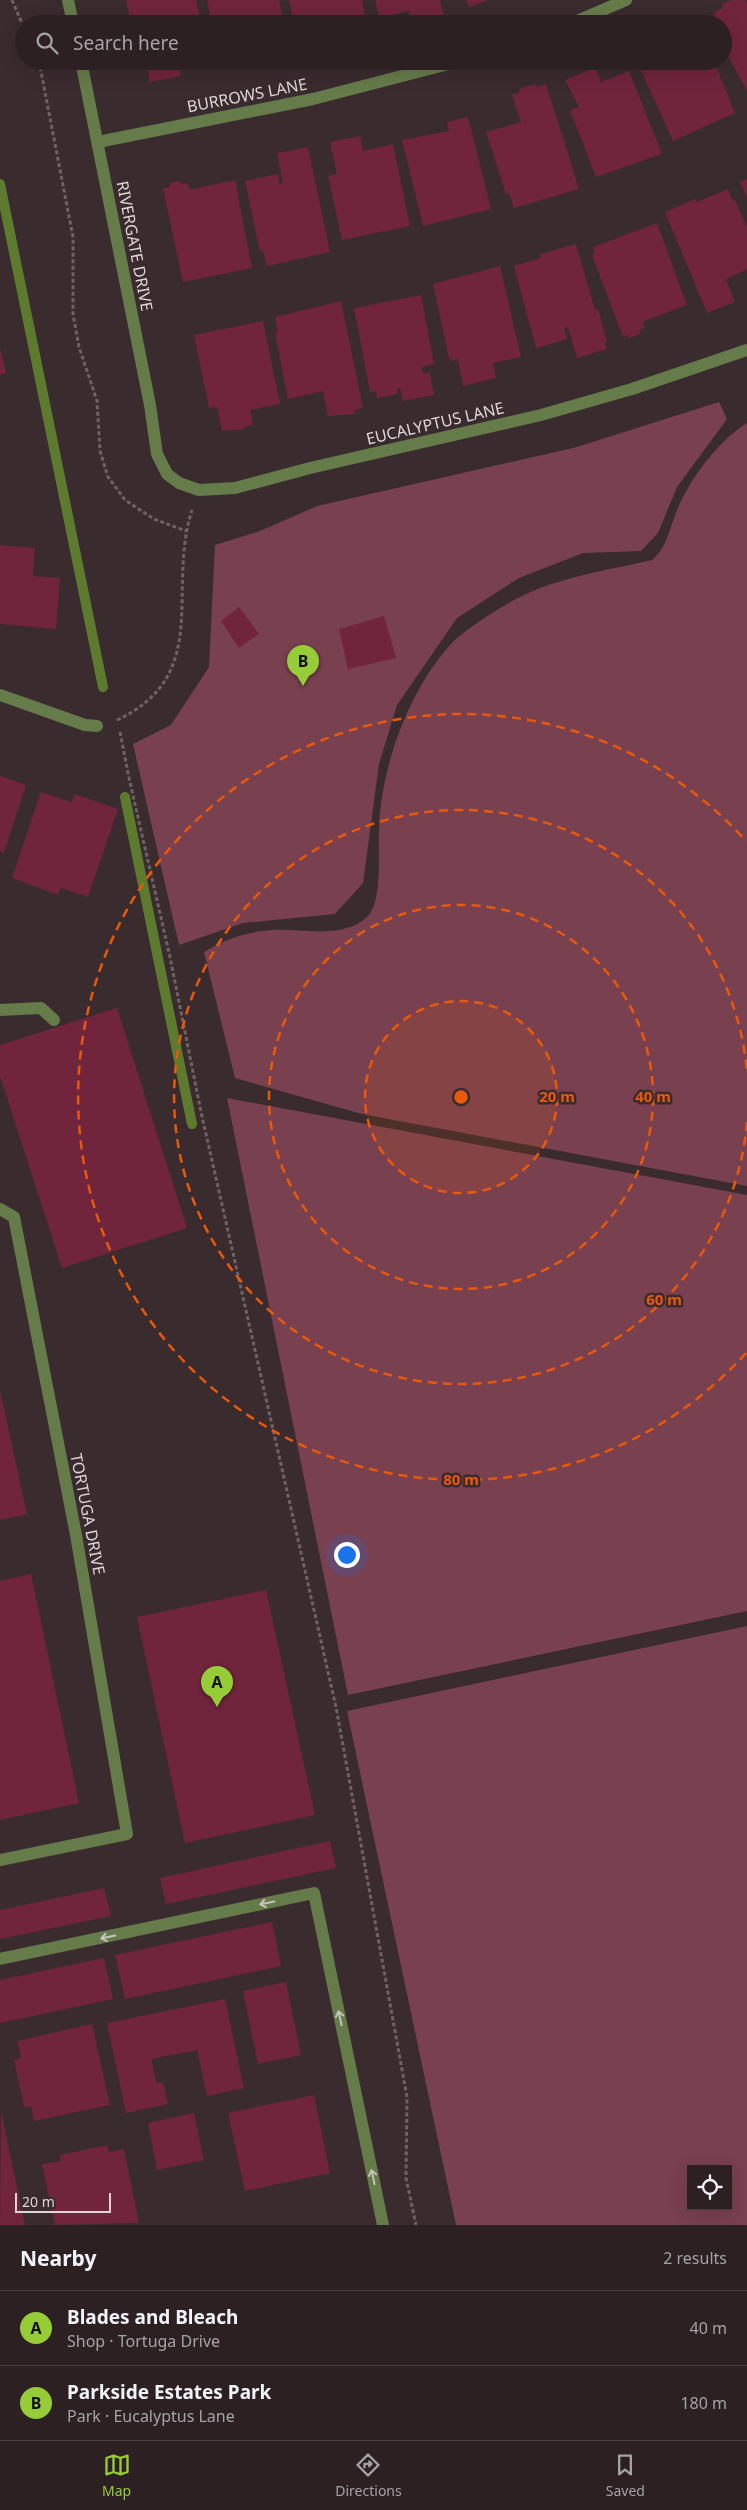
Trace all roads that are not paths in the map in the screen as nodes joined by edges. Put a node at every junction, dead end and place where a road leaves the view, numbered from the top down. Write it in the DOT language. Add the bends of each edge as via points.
graph roads {
  1 [pos="68,0"];
  2 [pos="626,0"];
  3 [pos="71,15"];
  4 [pos="591,15"];
  5 [pos="83,70"];
  6 [pos="425,70"];
  7 [pos="98,142"];
  8 [pos="747,350"];
  9 [pos="153,438"];
  10 [pos="0,696"];
  11 [pos="97,726"];
  12 [pos="0,1010"];
  13 [pos="54,1020"];
  14 [pos="0,1209"];
  15 [pos="0,1860"];
  16 [pos="0,1959"];
  17 [pos="383,2225"];
  1 -- 3 [label="street"];
  2 -- 4 [label="street"];
  5 -- 7 [label="street, RIVERGATE DRIVE"];
  6 -- 7 [label="street, BURROWS LANE" via="313,99"];
  7 -- 9 [label="street, RIVERGATE DRIVE" via="150,405"];
  8 -- 9 [label="street, EUCALYPTUS LANE" via="541,416 234,488 199,490 180,483 167,474 156,454"];
  10 -- 11 [label="street" via="85,725"];
  12 -- 13 [label="street" via="41,1008"];
  14 -- 15 [label="street, TORTUGA DRIVE" via="14,1217 76,1535 126,1834"];
  17 -- 16 [label="street, one-way" via="314,1893"];
}
